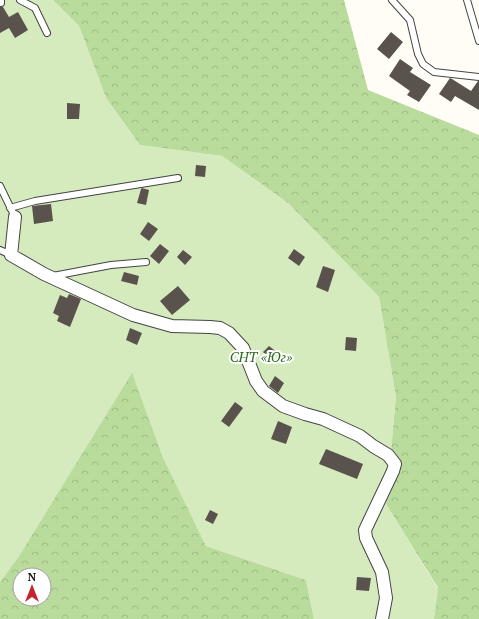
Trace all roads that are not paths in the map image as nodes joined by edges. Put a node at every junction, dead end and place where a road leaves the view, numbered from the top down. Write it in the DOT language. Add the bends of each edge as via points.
graph roads {
  1 [pos="20,0"];
  2 [pos="392,0"];
  3 [pos="467,0"];
  4 [pos="47,33"];
  5 [pos="479,41"];
  6 [pos="479,77"];
  7 [pos="178,178"];
  8 [pos="0,186"];
  9 [pos="13,212"];
  10 [pos="6,252"];
  11 [pos="146,262"];
  12 [pos="50,277"];
  13 [pos="382,619"];
  1 -- 4 [label="lane" via="35,8"];
  2 -- 6 [label="lane" via="410,20 423,64 434,72"];
  3 -- 5 [label="lane"];
  7 -- 9 [label="lane" via="35,201"];
  8 -- 9 [label="lane"];
  9 -- 10 [label="street"];
  10 -- 12 [label="street"];
  11 -- 12 [label="lane" via="111,265"];
  12 -- 13 [label="street" via="133,315 172,326 220,328 230,333 243,348 256,381 263,391 283,406 346,429 388,454 395,464 393,471 365,530 366,538 382,572 386,598"];
}
